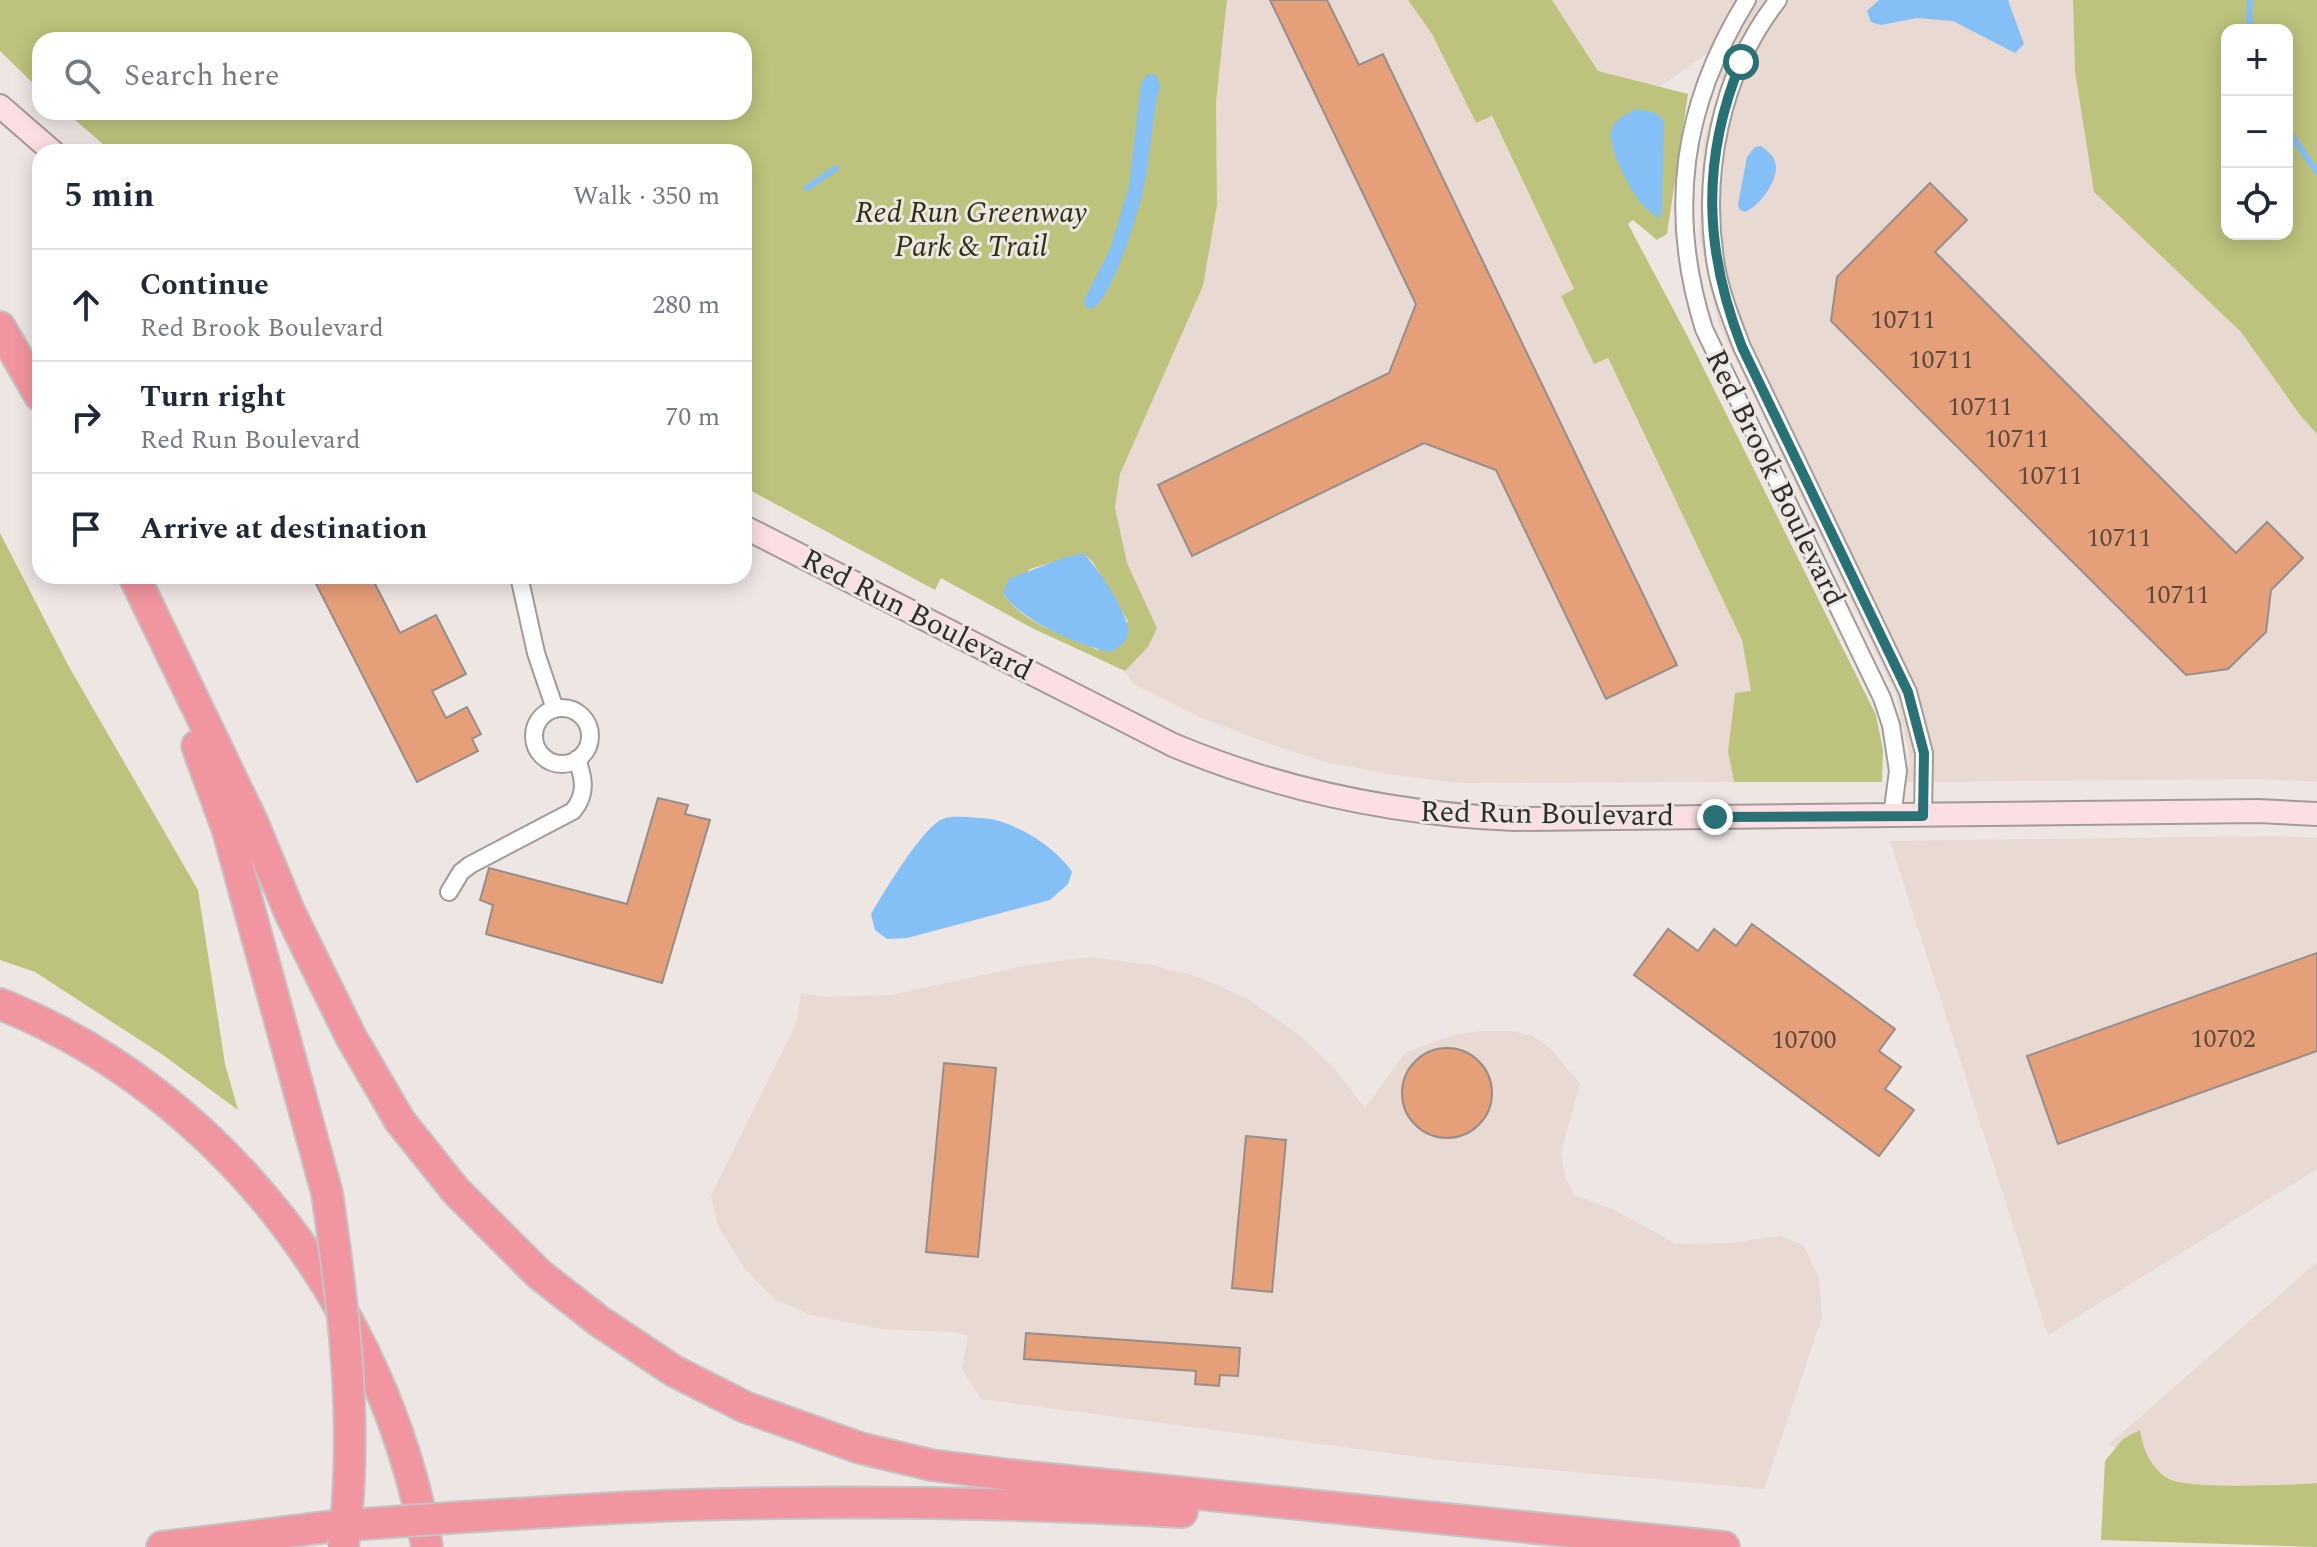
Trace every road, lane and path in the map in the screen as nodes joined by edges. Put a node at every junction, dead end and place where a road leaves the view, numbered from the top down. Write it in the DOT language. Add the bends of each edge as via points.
graph roads {
  1 [pos="1747,0"];
  2 [pos="1778,0"];
  3 [pos="0,106"];
  4 [pos="44,144"];
  5 [pos="0,327"];
  6 [pos="0,337"];
  7 [pos="23,367"];
  8 [pos="32,382"];
  9 [pos="752,531"];
  10 [pos="521,584"];
  11 [pos="138,585"];
  12 [pos="555,709"];
  13 [pos="577,759"];
  14 [pos="2317,814"];
  15 [pos="1892,816"];
  16 [pos="1923,816"];
  17 [pos="449,892"];
  18 [pos="0,1004"];
  19 [pos="1583,1534"];
  20 [pos="339,1537"];
  21 [pos="162,1547"];
  22 [pos="427,1547"];
  23 [pos="1724,1547"];
  1 -- 15 [label="street, Red Brook Boulevard" via="1720,45 1690,137 1684,206 1692,284 1719,363 1882,698 1898,771"];
  2 -- 16 [label="street, Red Brook Boulevard" via="1741,62 1723,114 1713,177 1717,267 1742,347 1908,692 1924,753"];
  3 -- 4 [label="main road"];
  5 -- 7 [label="highway"];
  6 -- 7 [label="highway"];
  7 -- 8 [label="highway"];
  9 -- 15 [label="main road, Red Run Boulevard" via="1173,745 1291,788 1378,807 1481,818"];
  10 -- 12 [label="street"];
  11 -- 19 [label="highway" via="297,927 400,1121 456,1191 539,1274 674,1371 798,1427 931,1465"];
  11 -- 20 [label="highway, bridge" via="228,831 327,1193 347,1359 348,1453"];
  12 -- 13 [label="street" via="572,710 585,721 590,738"];
  12 -- 13 [label="street" via="539,720 536,746 553,763"];
  13 -- 17 [label="street" via="584,787 573,811 470,865"];
  14 -- 16 [label="main road, Red Run Boulevard"];
  15 -- 16 [label="main road, Red Run Boulevard"];
  18 -- 22 [label="highway" via="59,1030 125,1070 202,1133 266,1198 337,1299 380,1388 410,1474"];
  19 -- 20 [label="highway, bridge" via="1122,1508 931,1503 685,1505 463,1517"];
  19 -- 23 [label="highway"];
  20 -- 21 [label="highway"];
}
